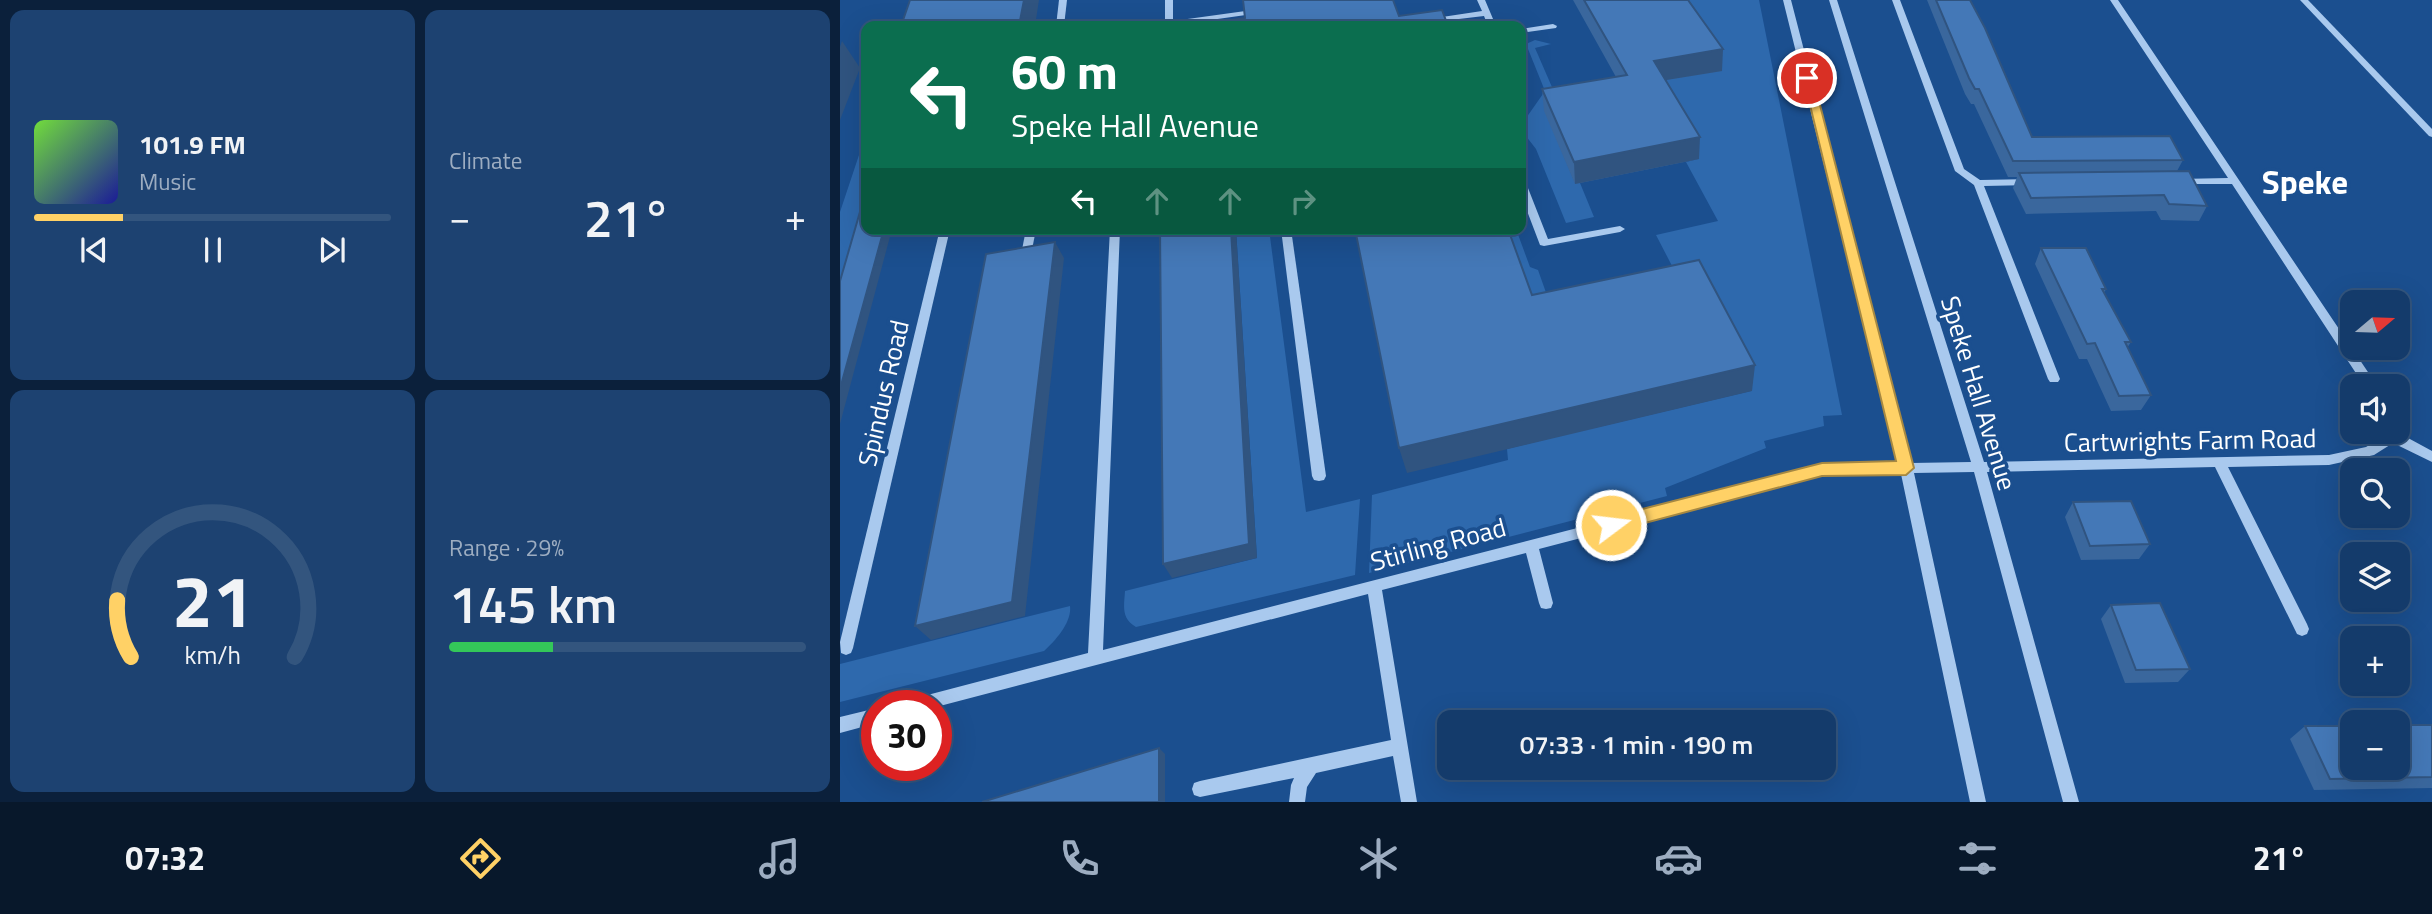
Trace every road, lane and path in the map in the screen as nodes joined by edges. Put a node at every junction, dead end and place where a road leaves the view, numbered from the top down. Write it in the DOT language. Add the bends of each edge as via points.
graph roads {
  1 [pos="1063,0"];
  2 [pos="1170,0"];
  3 [pos="1481,0"];
  4 [pos="1787,0"];
  5 [pos="1833,0"];
  6 [pos="1896,0"];
  7 [pos="2114,0"];
  8 [pos="2304,0"];
  9 [pos="1266,10"];
  10 [pos="1486,13"];
  11 [pos="1442,19"];
  12 [pos="1061,21"];
  13 [pos="1168,21"];
  14 [pos="1194,21"];
  15 [pos="1490,21"];
  16 [pos="1553,26"];
  17 [pos="1526,30"];
  18 [pos="2432,134"];
  19 [pos="2235,181"];
  20 [pos="2046,182"];
  21 [pos="2167,182"];
  22 [pos="1978,183"];
  23 [pos="1526,196"];
  24 [pos="1620,229"];
  25 [pos="944,235"];
  26 [pos="1030,235"];
  27 [pos="1115,235"];
  28 [pos="1287,235"];
  29 [pos="1027,250"];
  30 [pos="2362,374"];
  31 [pos="2054,379"];
  32 [pos="2379,444"];
  33 [pos="2408,444"];
  34 [pos="2432,457"];
  35 [pos="2220,464"];
  36 [pos="1979,467"];
  37 [pos="1906,468"];
  38 [pos="1319,476"];
  39 [pos="1531,545"];
  40 [pos="1374,586"];
  41 [pos="1546,603"];
  42 [pos="2302,629"];
  43 [pos="846,648"];
  44 [pos="1095,659"];
  45 [pos="952,696"];
  46 [pos="861,719"];
  47 [pos="840,725"];
  48 [pos="1401,746"];
  49 [pos="1311,766"];
  50 [pos="1200,789"];
  51 [pos="1297,802"];
  52 [pos="1409,802"];
  53 [pos="1978,802"];
  54 [pos="2071,802"];
  1 -- 12 [label="street"];
  2 -- 13 [label="street"];
  3 -- 10 [label="street"];
  4 -- 37 [label="street"];
  5 -- 36 [label="street, Speke Hall Avenue"];
  6 -- 22 [label="street" via="1960,171"];
  7 -- 19 [label="street"];
  8 -- 18 [label="street"];
  9 -- 14 [label="street"];
  10 -- 11 [label="street"];
  10 -- 15 [label="street"];
  16 -- 17 [label="street"];
  19 -- 21 [label="street"];
  19 -- 30 [label="street"];
  20 -- 22 [label="street"];
  22 -- 31 [label="street"];
  23 -- 24 [label="street" via="1544,243"];
  25 -- 43 [label="street, Spindus Road"];
  26 -- 29 [label="street"];
  27 -- 44 [label="street"];
  28 -- 38 [label="street"];
  32 -- 35 [label="street, Cartwrights Farm Road" via="2369,451 2329,460"];
  33 -- 34 [label="street"];
  35 -- 36 [label="street, Cartwrights Farm Road"];
  35 -- 42 [label="street"];
  36 -- 37 [label="street, Stirling Road"];
  36 -- 54 [label="street, Speke Hall Avenue"];
  37 -- 39 [label="street, Stirling Road" via="1822,470"];
  37 -- 53 [label="street"];
  39 -- 40 [label="street, Stirling Road"];
  39 -- 41 [label="street"];
  40 -- 44 [label="street, Stirling Road"];
  40 -- 48 [label="street"];
  44 -- 45 [label="street, Stirling Road"];
  46 -- 47 [label="street"];
  48 -- 49 [label="street"];
  48 -- 52 [label="street"];
  49 -- 50 [label="street"];
  49 -- 51 [label="street" via="1299,785"];
}
